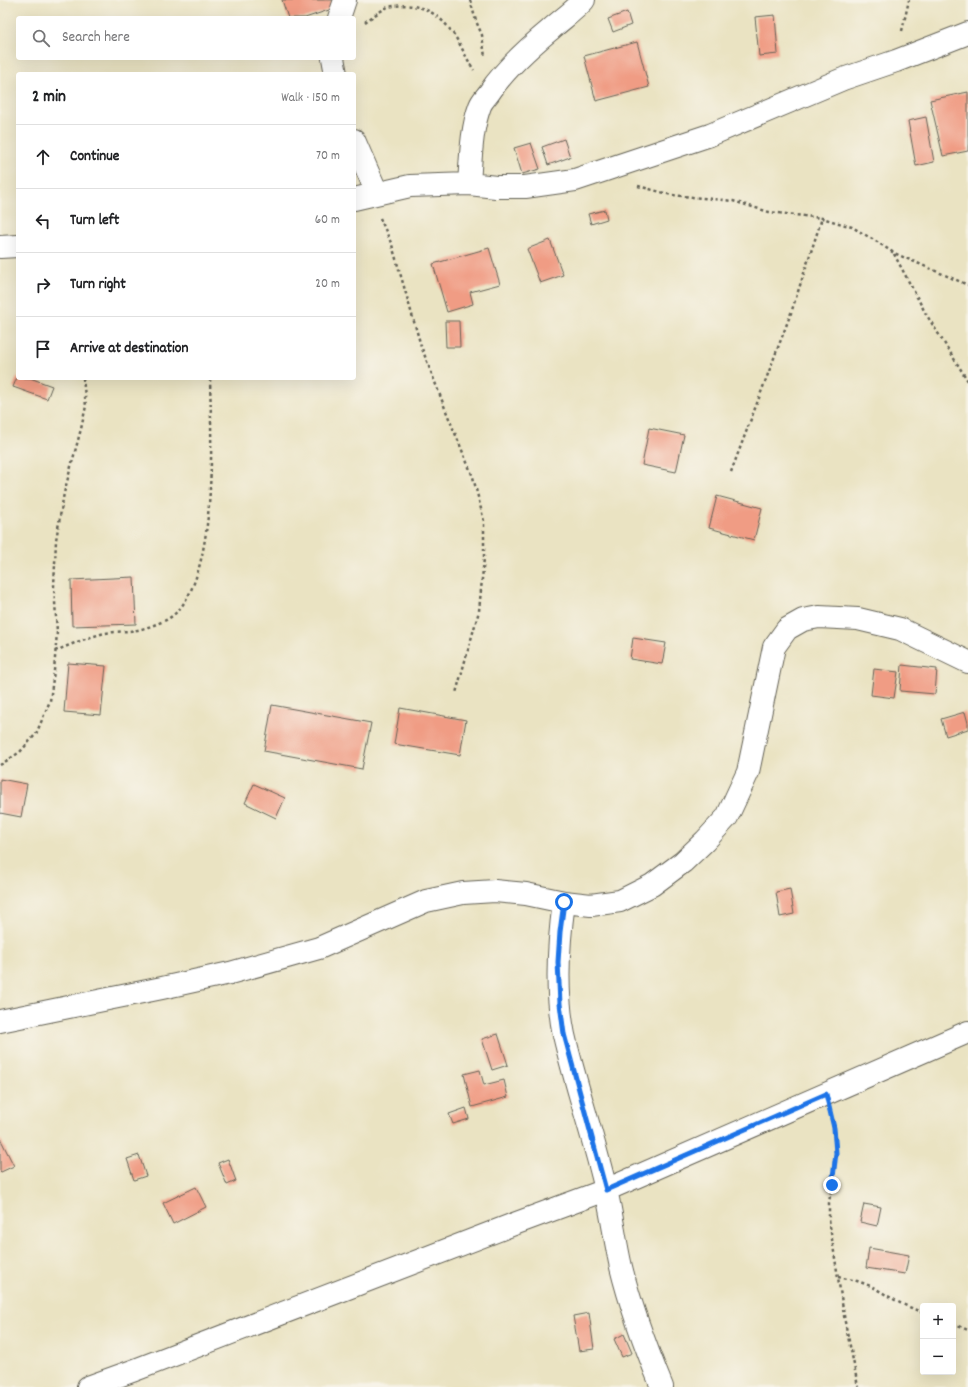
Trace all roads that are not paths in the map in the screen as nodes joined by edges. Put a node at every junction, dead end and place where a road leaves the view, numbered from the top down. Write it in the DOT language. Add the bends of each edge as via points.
graph roads {
  1 [pos="345,0"];
  2 [pos="584,0"];
  3 [pos="340,16"];
  4 [pos="968,33"];
  5 [pos="333,60"];
  6 [pos="336,72"];
  7 [pos="356,149"];
  8 [pos="469,184"];
  9 [pos="367,196"];
  10 [pos="16,246"];
  11 [pos="0,247"];
  12 [pos="968,662"];
  13 [pos="564,902"];
  14 [pos="0,1021"];
  15 [pos="968,1032"];
  16 [pos="606,1190"];
  17 [pos="88,1387"];
  18 [pos="662,1387"];
  1 -- 3 [label="street"];
  2 -- 8 [label="street" via="520,56 495,84 484,86 476,124"];
  4 -- 8 [label="street" via="843,79 710,135 575,180 525,187"];
  5 -- 6 [label="street"];
  7 -- 9 [label="street"];
  8 -- 9 [label="street" via="410,186"];
  10 -- 11 [label="street"];
  12 -- 13 [label="street" via="900,629 858,619 819,617 803,620 787,629 774,647 748,772 727,817 683,862 652,885 620,901 592,905"];
  13 -- 14 [label="street" via="495,891 463,893 426,901 319,948 230,973"];
  13 -- 16 [label="street" via="558,962 564,1034"];
  15 -- 16 [label="street"];
  16 -- 17 [label="street"];
  16 -- 18 [label="street" via="621,1267 641,1335"];
}
